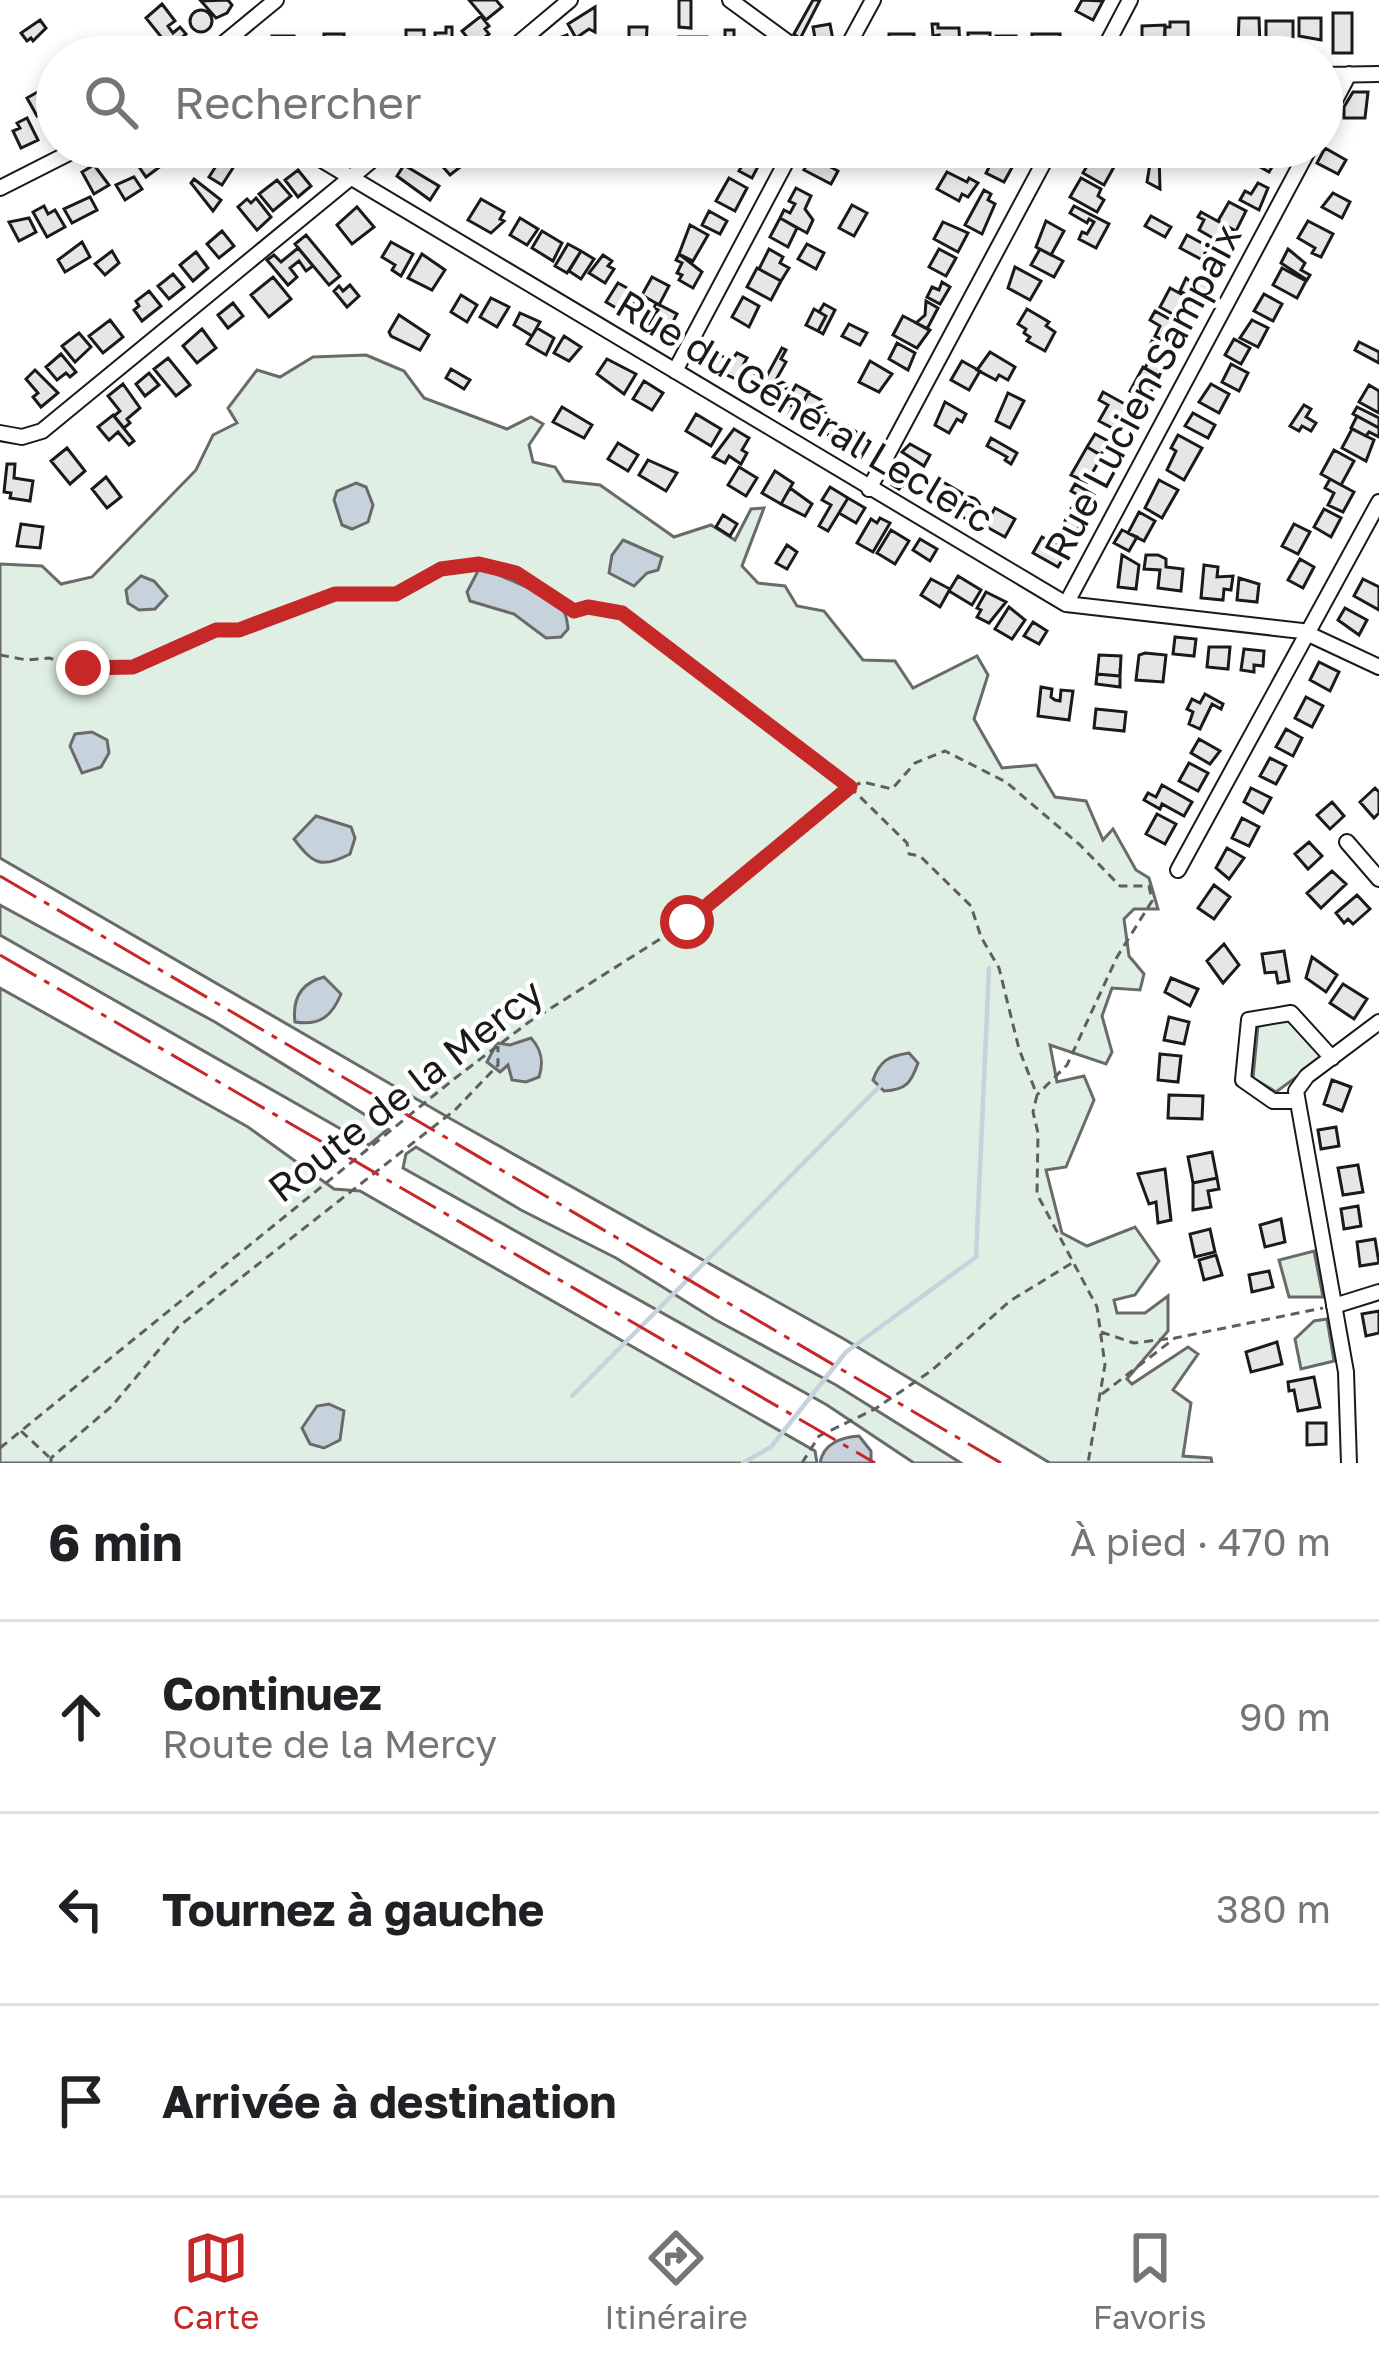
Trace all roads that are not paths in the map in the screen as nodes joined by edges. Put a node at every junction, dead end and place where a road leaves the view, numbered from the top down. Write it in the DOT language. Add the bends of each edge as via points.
graph roads {
  1 [pos="276,0"];
  2 [pos="570,0"];
  3 [pos="730,0"];
  4 [pos="873,0"];
  5 [pos="1130,0"];
  6 [pos="232,36"];
  7 [pos="527,36"];
  8 [pos="779,36"];
  9 [pos="853,36"];
  10 [pos="1111,36"];
  11 [pos="1343,74"];
  12 [pos="1349,74"];
  13 [pos="1379,74"];
  14 [pos="1343,85"];
  15 [pos="40,168"];
  16 [pos="335,168"];
  17 [pos="364,168"];
  18 [pos="783,168"];
  19 [pos="1041,168"];
  20 [pos="1299,168"];
  21 [pos="352,178"];
  22 [pos="0,188"];
  23 [pos="675,371"];
  24 [pos="0,433"];
  25 [pos="869,489"];
  26 [pos="1379,502"];
  27 [pos="1066,604"];
  28 [pos="1310,633"];
  29 [pos="1379,667"];
  30 [pos="1347,842"];
  31 [pos="1178,870"];
  32 [pos="1379,878"];
  33 [pos="1379,1022"];
  34 [pos="1332,1058"];
  35 [pos="1296,1101"];
  36 [pos="1379,1292"];
  37 [pos="1334,1306"];
  38 [pos="1349,1463"];
  1 -- 6 [label="street"];
  2 -- 7 [label="street"];
  3 -- 8 [label="street"];
  4 -- 9 [label="street"];
  5 -- 10 [label="street"];
  11 -- 12 [label="street"];
  12 -- 13 [label="street"];
  12 -- 14 [label="street"];
  15 -- 22 [label="street"];
  16 -- 21 [label="street, Rue du Général Leclerc"];
  17 -- 21 [label="street"];
  18 -- 23 [label="street"];
  19 -- 25 [label="street"];
  20 -- 27 [label="street, Rue Lucien Sampaix"];
  21 -- 23 [label="street, Rue du Général Leclerc"];
  21 -- 24 [label="street" via="42,431"];
  23 -- 25 [label="street, Rue du Général Leclerc"];
  25 -- 27 [label="street, Rue du Général Leclerc"];
  26 -- 28 [label="street"];
  27 -- 28 [label="street, Rue du Général Leclerc"];
  28 -- 29 [label="street, Rue du Général Leclerc"];
  28 -- 31 [label="street"];
  30 -- 32 [label="street"];
  33 -- 34 [label="street"];
  34 -- 35 [label="street" via="1307,1076"];
  34 -- 35 [label="street" via="1291,1013 1249,1020 1243,1080 1273,1101"];
  35 -- 37 [label="street"];
  36 -- 37 [label="street"];
  37 -- 38 [label="street"];
}
